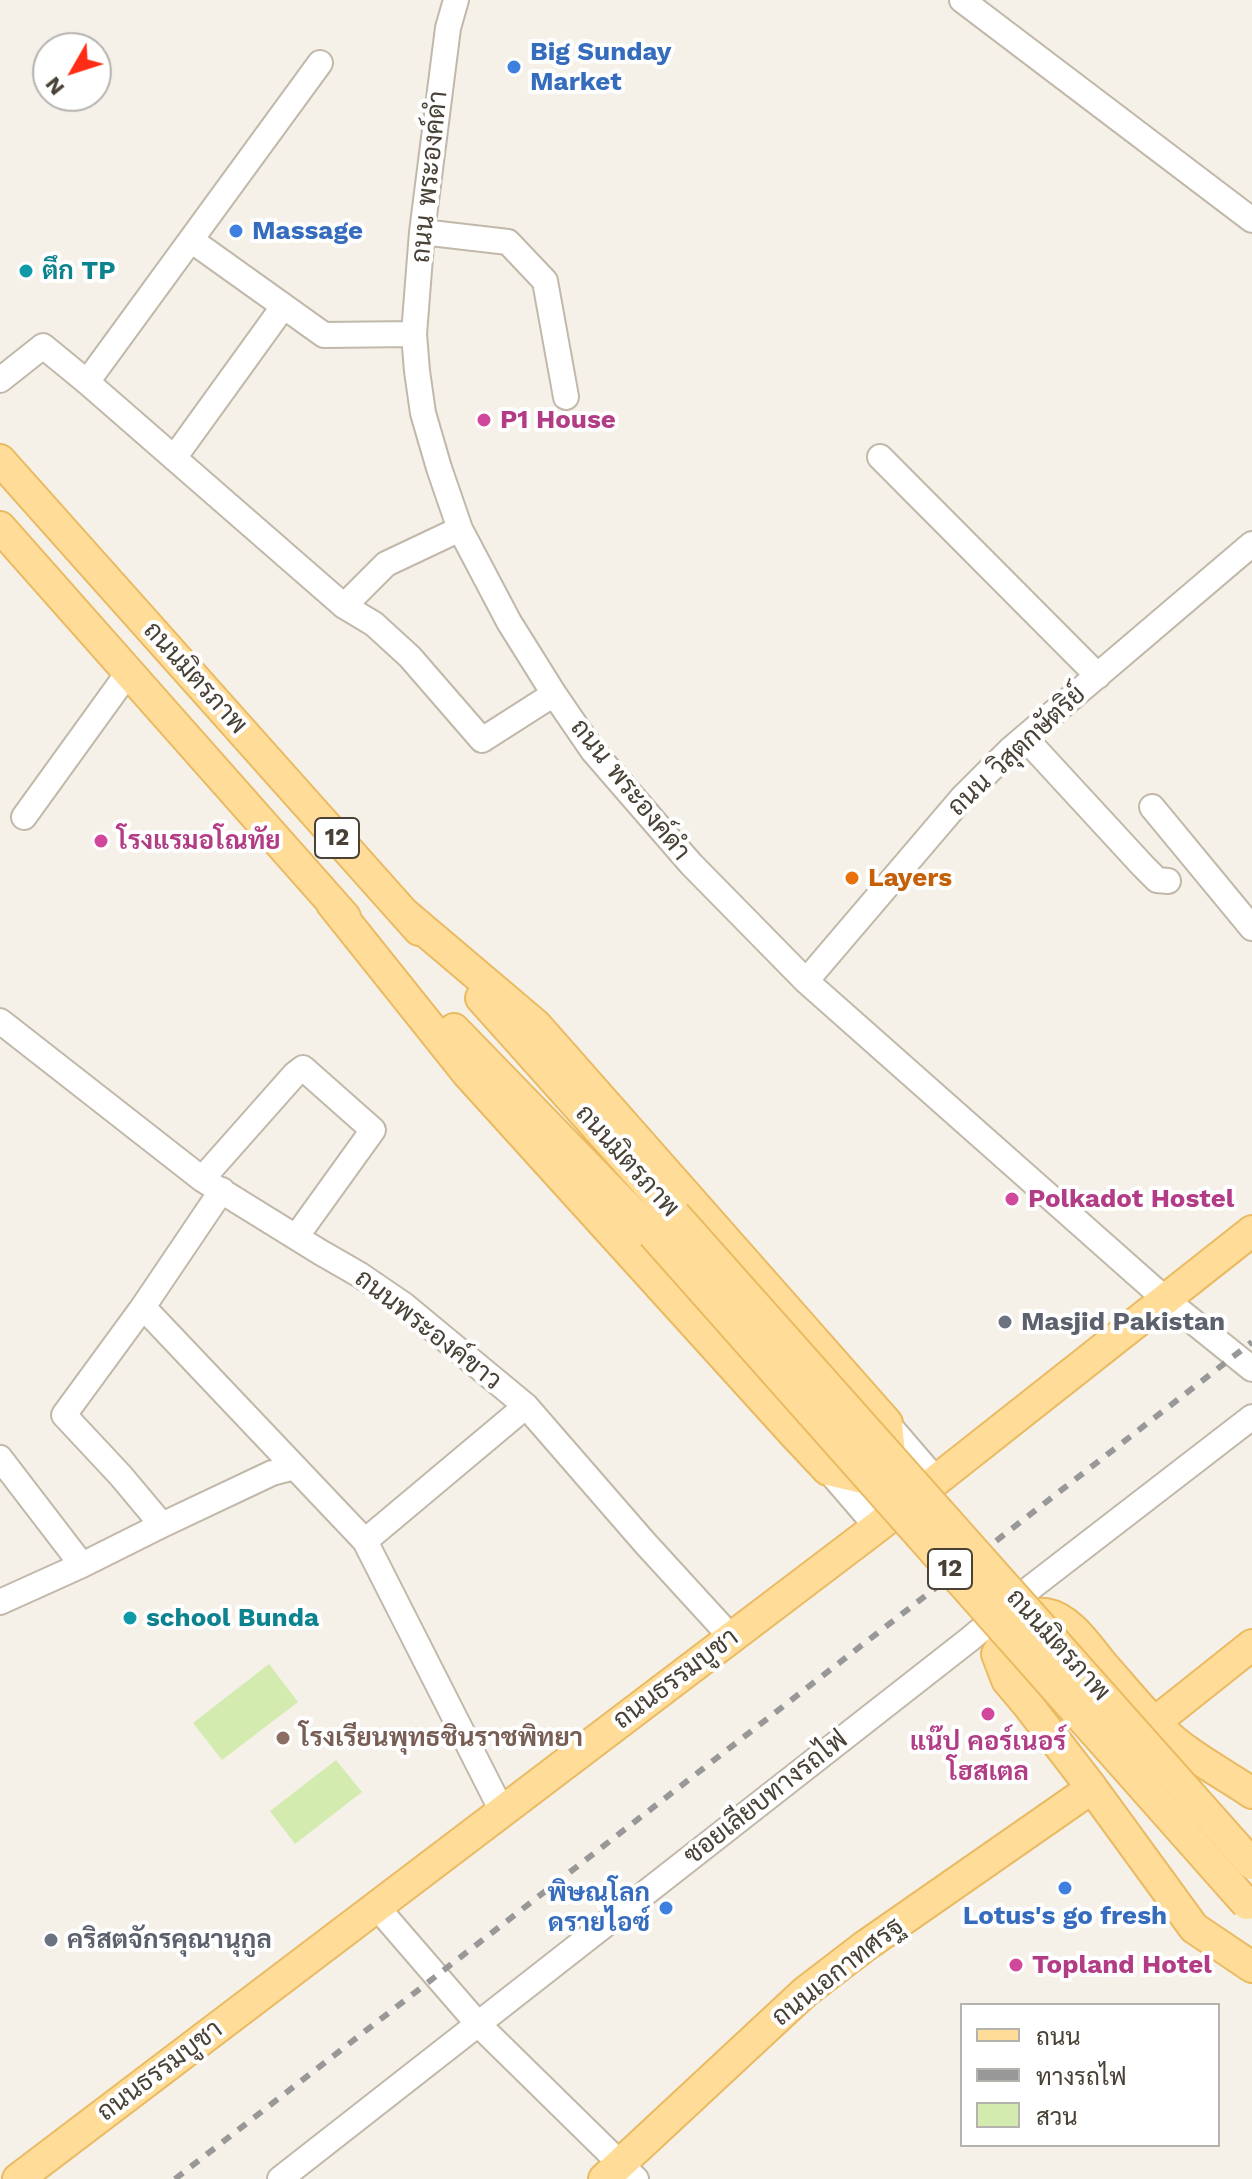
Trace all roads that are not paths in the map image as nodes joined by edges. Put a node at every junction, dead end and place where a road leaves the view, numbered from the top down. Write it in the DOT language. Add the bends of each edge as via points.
graph roads {
  1 [pos="456,0"];
  2 [pos="962,0"];
  3 [pos="320,63"];
  4 [pos="1252,220"];
  5 [pos="422,232"];
  6 [pos="191,240"];
  7 [pos="283,307"];
  8 [pos="414,334"];
  9 [pos="0,380"];
  10 [pos="87,382"];
  11 [pos="566,397"];
  12 [pos="880,457"];
  13 [pos="174,458"];
  14 [pos="0,460"];
  15 [pos="0,527"];
  16 [pos="460,529"];
  17 [pos="1252,544"];
  18 [pos="344,606"];
  19 [pos="128,673"];
  20 [pos="1098,676"];
  21 [pos="554,694"];
  22 [pos="1025,738"];
  23 [pos="1152,807"];
  24 [pos="24,817"];
  25 [pos="1168,881"];
  26 [pos="332,904"];
  27 [pos="405,914"];
  28 [pos="1252,928"];
  29 [pos="806,981"];
  30 [pos="0,1021"];
  31 [pos="212,1184"];
  32 [pos="664,1224"];
  33 [pos="1252,1231"];
  34 [pos="296,1237"];
  35 [pos="1165,1299"];
  36 [pos="143,1307"];
  37 [pos="1252,1369"];
  38 [pos="526,1406"];
  39 [pos="1252,1417"];
  40 [pos="887,1423"];
  41 [pos="0,1458"];
  42 [pos="295,1467"];
  43 [pos="828,1470"];
  44 [pos="936,1480"];
  45 [pos="162,1525"];
  46 [pos="877,1527"];
  47 [pos="365,1541"];
  48 [pos="82,1565"];
  49 [pos="0,1602"];
  50 [pos="731,1637"];
  51 [pos="1252,1645"];
  52 [pos="1154,1723"];
  53 [pos="1092,1788"];
  54 [pos="1252,1793"];
  55 [pos="502,1811"];
  56 [pos="1252,1864"];
  57 [pos="376,1906"];
  58 [pos="1249,1908"];
  59 [pos="1252,1967"];
  60 [pos="478,2024"];
  61 [pos="620,2174"];
  62 [pos="18,2179"];
  63 [pos="280,2179"];
  1 -- 5 [label="street, ถนน พระองค์ดำ"];
  2 -- 4 [label="street"];
  3 -- 6 [label="street"];
  5 -- 8 [label="street, ถนน พระองค์ดำ"];
  5 -- 11 [label="street" via="508,242 545,281"];
  6 -- 7 [label="street"];
  6 -- 10 [label="street"];
  7 -- 8 [label="street" via="324,335"];
  7 -- 13 [label="street"];
  8 -- 16 [label="street, ถนน พระองค์ดำ" via="423,413"];
  9 -- 10 [label="street" via="43,346"];
  10 -- 13 [label="street"];
  12 -- 20 [label="street"];
  13 -- 18 [label="street"];
  14 -- 27 [label="main road, ถนนมิตรภาพ / 12"];
  15 -- 19 [label="main road, ถนนมิตรภาพ / 12"];
  16 -- 18 [label="street" via="386,564"];
  16 -- 21 [label="street, ถนน พระองค์ดำ"];
  17 -- 20 [label="street, ถนน วิสุตกษัตริย์"];
  18 -- 21 [label="street" via="374,624 410,657 482,740"];
  19 -- 24 [label="street"];
  19 -- 26 [label="main road, ถนนมิตรภาพ / 12"];
  20 -- 22 [label="street, ถนน วิสุตกษัตริย์"];
  21 -- 29 [label="street, ถนน พระองค์ดำ" via="593,751 691,864"];
  22 -- 25 [label="street" via="1157,880"];
  22 -- 29 [label="street, ถนน วิสุตกษัตริย์" via="962,798"];
  23 -- 28 [label="street"];
  26 -- 32 [label="main road, ถนนมิตรภาพ / 12"];
  26 -- 43 [label="main road" via="467,1073"];
  27 -- 32 [label="main road, ถนนมิตรภาพ / 12"];
  27 -- 40 [label="main road" via="536,1025"];
  29 -- 35 [label="street, ถนน พระองค์ดำ"];
  30 -- 31 [label="street, ถนนพระองค์ขาว"];
  31 -- 34 [label="street, ถนนพระองค์ขาว"];
  31 -- 34 [label="street" via="303,1068 373,1130"];
  31 -- 36 [label="street"];
  32 -- 56 [label="main road, ถนนมิตรภาพ / 12, bridge"];
  32 -- 58 [label="main road, ถนนมิตรภาพ / 12, bridge"];
  33 -- 35 [label="main road, ถนนธรรมบูชา"];
  34 -- 38 [label="street, ถนนพระองค์ขาว" via="404,1305"];
  35 -- 37 [label="street, ถนน พระองค์ดำ"];
  35 -- 44 [label="main road, ถนนธรรมบูชา"];
  36 -- 42 [label="street"];
  36 -- 45 [label="street" via="64,1415"];
  38 -- 47 [label="street"];
  38 -- 50 [label="street, ถนนพระองค์ขาว"];
  39 -- 60 [label="street, ซอยเลียบทางรถไฟ"];
  40 -- 43 [label="main road" via="890,1455 862,1478"];
  40 -- 44 [label="street"];
  41 -- 48 [label="street"];
  42 -- 45 [label="street"];
  42 -- 47 [label="street"];
  43 -- 46 [label="street"];
  44 -- 46 [label="main road, ถนนธรรมบูชา"];
  45 -- 48 [label="street"];
  46 -- 50 [label="main road, ถนนธรรมบูชา"];
  47 -- 55 [label="street"];
  48 -- 49 [label="street"];
  50 -- 55 [label="main road, ถนนธรรมบูชา"];
  51 -- 52 [label="main road"];
  52 -- 53 [label="main road" via="1090,1649 1068,1639 1037,1647 1020,1680 1028,1705"];
  52 -- 54 [label="main road" via="1188,1753"];
  53 -- 59 [label="main road" via="1194,1928"];
  53 -- 61 [label="main road, ถนนเอกาทศรฐ" via="805,1992"];
  55 -- 57 [label="main road, ถนนธรรมบูชา"];
  57 -- 60 [label="street"];
  57 -- 62 [label="main road, ถนนธรรมบูชา"];
  60 -- 61 [label="street"];
  60 -- 63 [label="street, ซอยเลียบทางรถไฟ"];
}
